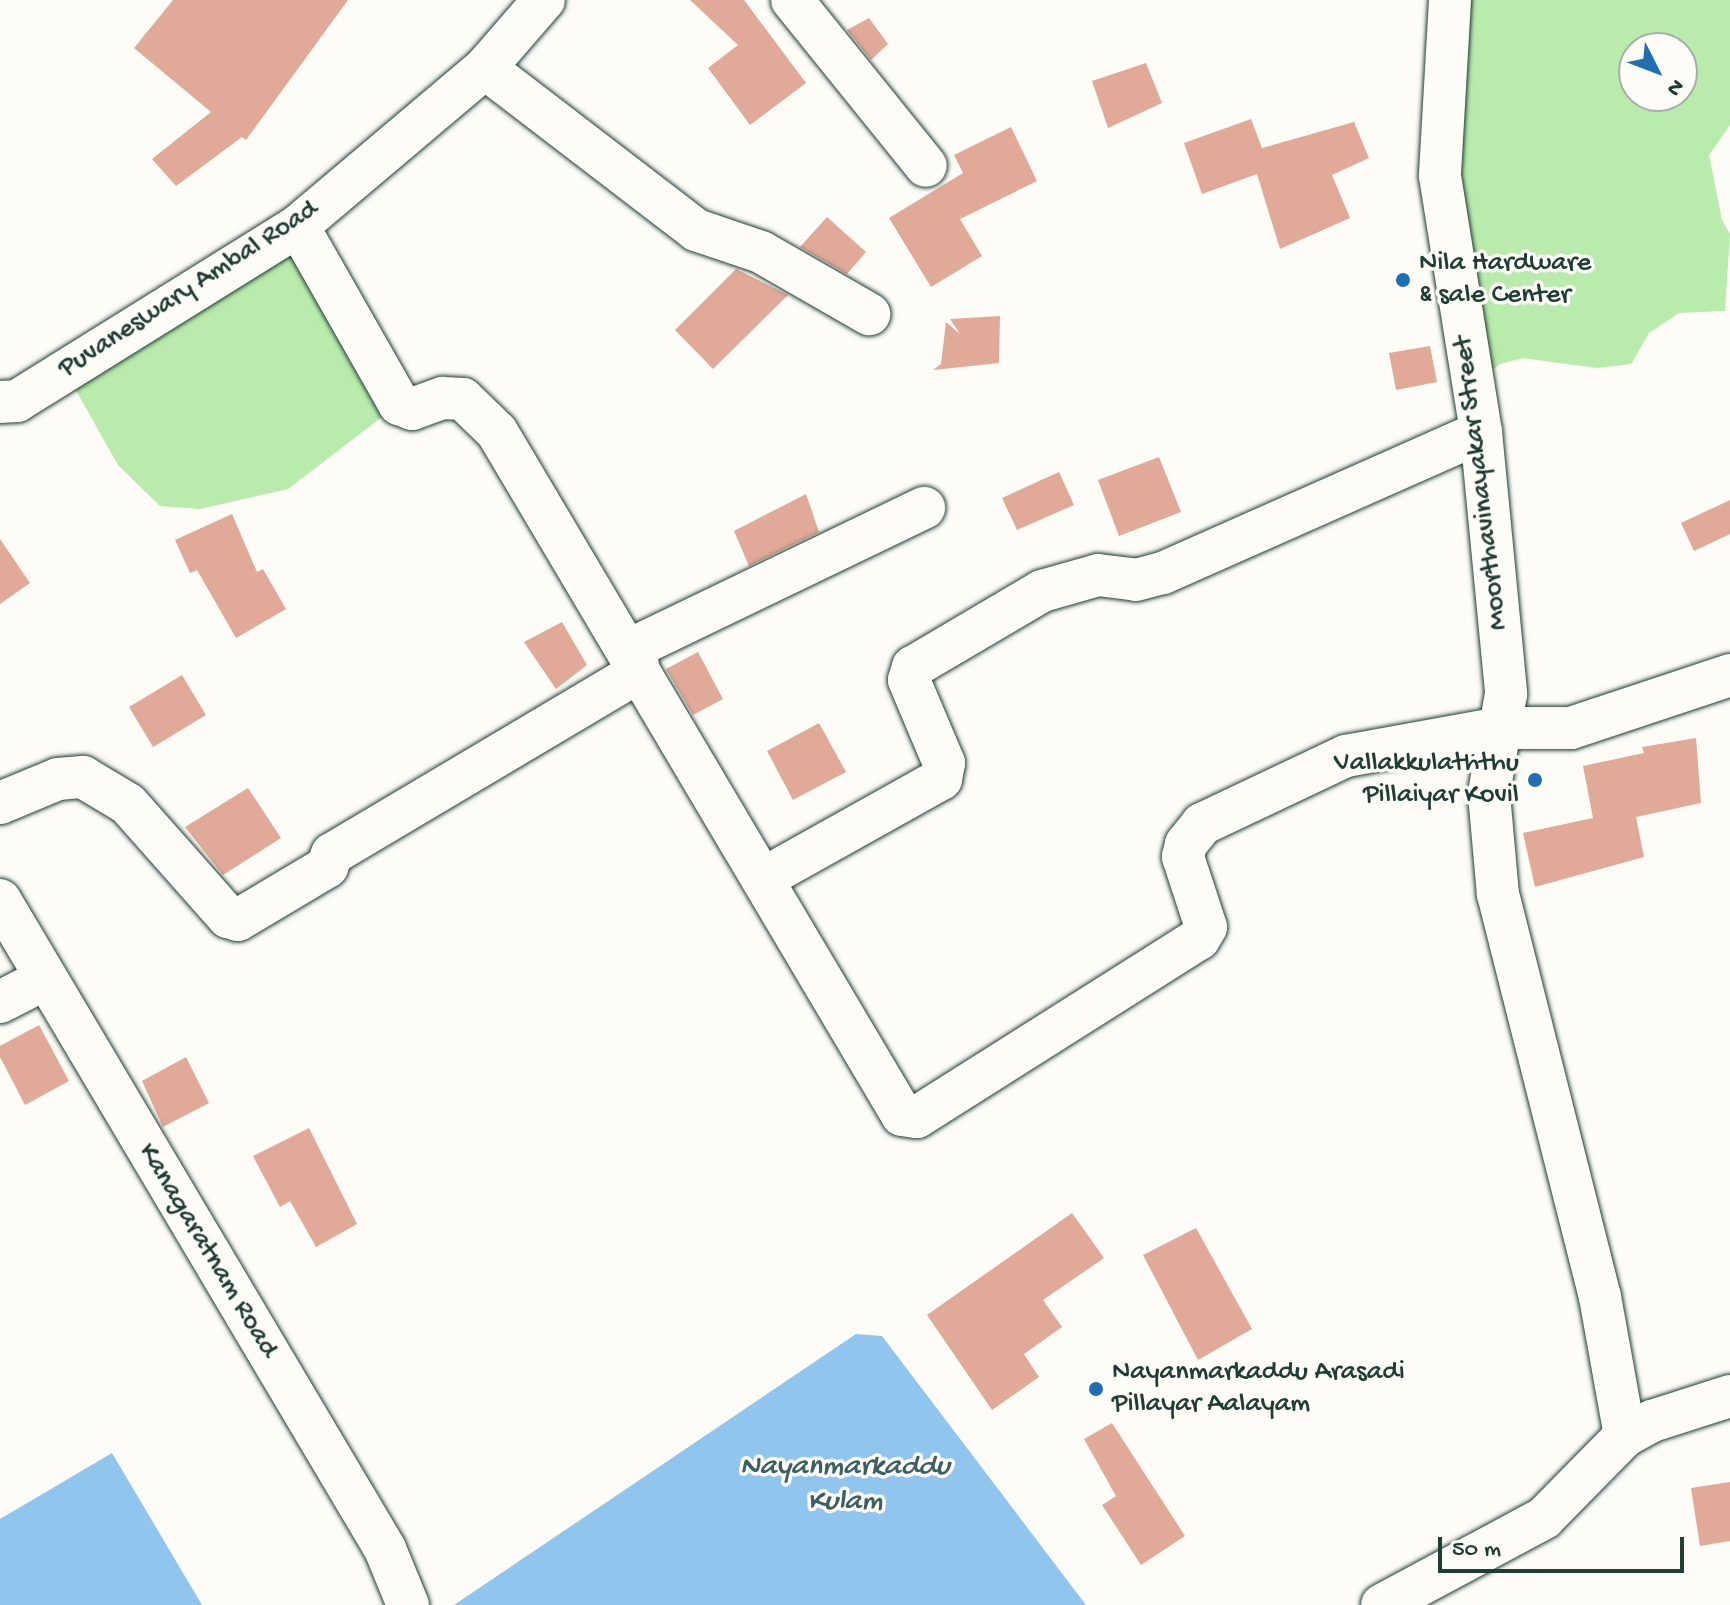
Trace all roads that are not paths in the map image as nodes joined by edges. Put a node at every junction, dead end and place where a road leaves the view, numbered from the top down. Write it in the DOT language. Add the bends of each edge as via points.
graph roads {
  1 [pos="544,0"];
  2 [pos="792,0"];
  3 [pos="1450,0"];
  4 [pos="485,68"];
  5 [pos="926,166"];
  6 [pos="298,226"];
  7 [pos="869,314"];
  8 [pos="0,402"];
  9 [pos="1481,432"];
  10 [pos="924,508"];
  11 [pos="639,672"];
  12 [pos="1730,675"];
  13 [pos="1500,728"];
  14 [pos="0,803"];
  15 [pos="764,878"];
  16 [pos="0,900"];
  17 [pos="45,979"];
  18 [pos="0,1002"];
  19 [pos="1730,1396"];
  20 [pos="1625,1436"];
  21 [pos="408,1605"];
  22 [pos="1382,1605"];
  1 -- 4 [label="street, Puvaneswary Ambal Road"];
  2 -- 5 [label="street"];
  3 -- 9 [label="street, Moorthavinayakar Street" via="1440,176"];
  4 -- 6 [label="street, Puvaneswary Ambal Road"];
  4 -- 7 [label="street" via="696,230 761,252"];
  6 -- 8 [label="street, Puvaneswary Ambal Road" via="17,401"];
  6 -- 11 [label="street" via="399,404 412,409 443,398 463,399 497,432"];
  9 -- 13 [label="street, Moorthavinayakar Street" via="1506,694"];
  9 -- 15 [label="street" via="1163,573 1136,580 1098,575 1042,591 913,667 909,680 944,763 941,779"];
  10 -- 11 [label="street" via="635,647"];
  11 -- 14 [label="street" via="332,854 327,867 238,920 228,917 128,804 83,777 58,779"];
  11 -- 15 [label="street"];
  12 -- 13 [label="street" via="1584,725"];
  13 -- 15 [label="street" via="1346,756 1202,824 1183,857 1206,927 1199,939 917,1117 902,1115"];
  13 -- 20 [label="street, Moorthavinayakar Street" via="1489,794 1498,894 1600,1297"];
  16 -- 17 [label="street, Kanagaratnam Road"];
  17 -- 18 [label="street"];
  17 -- 21 [label="street, Kanagaratnam Road" via="385,1549"];
  19 -- 20 [label="street" via="1652,1421"];
  20 -- 22 [label="street" via="1544,1518"];
}
